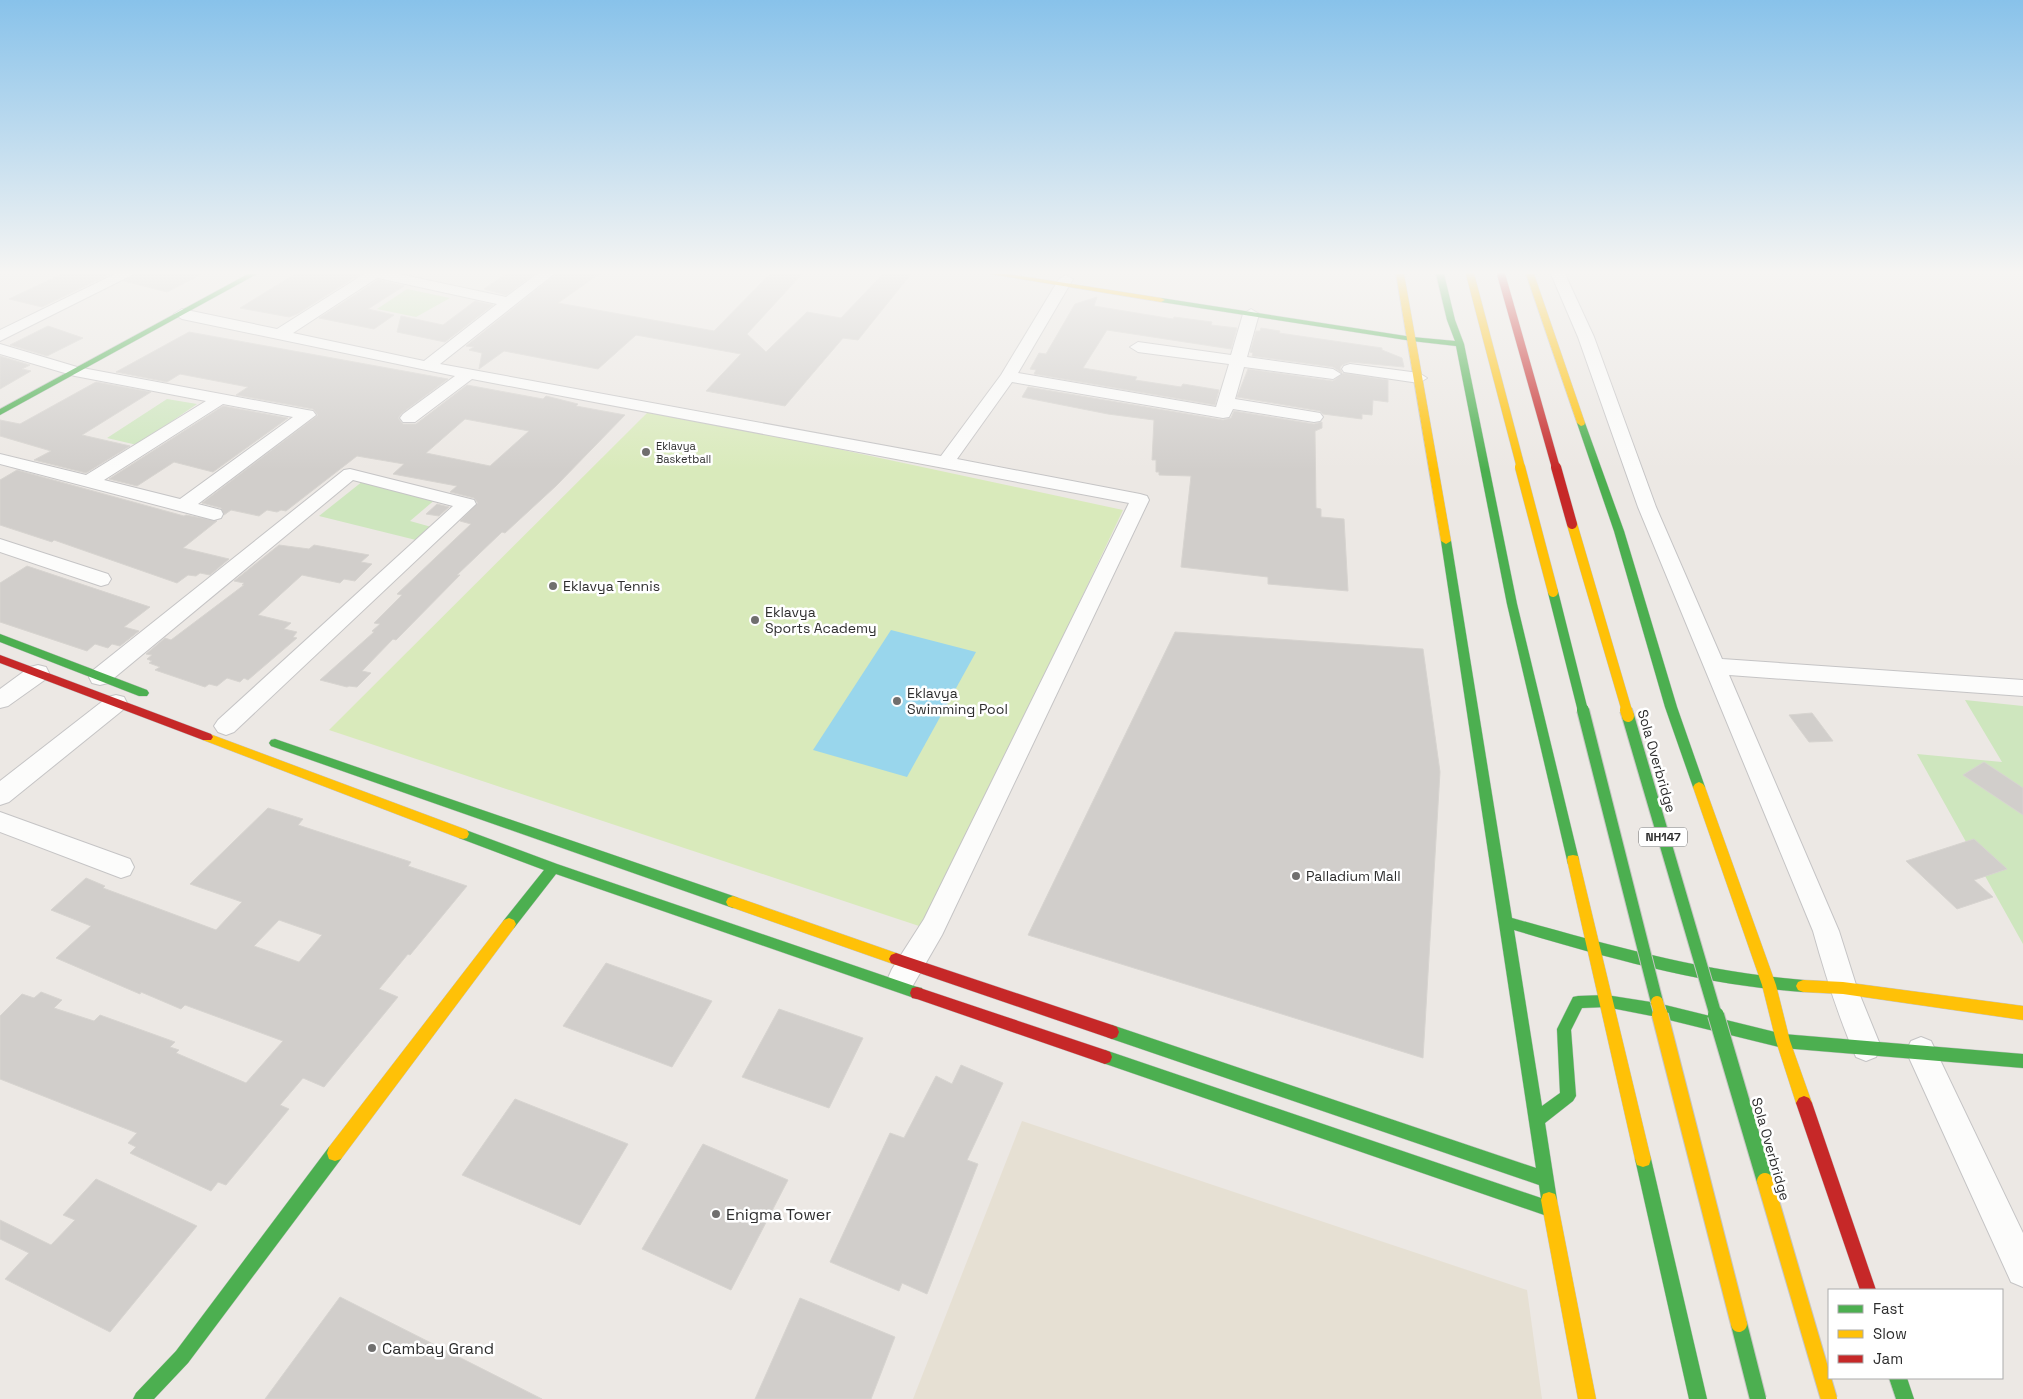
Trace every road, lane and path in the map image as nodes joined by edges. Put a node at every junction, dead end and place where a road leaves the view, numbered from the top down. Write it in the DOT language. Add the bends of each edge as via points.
graph roads {
  1 [pos="135,339"];
  2 [pos="299,339"];
  3 [pos="461,339"];
  4 [pos="1030,339"];
  5 [pos="1244,339"];
  6 [pos="1413,339"];
  7 [pos="1451,339"];
  8 [pos="1487,339"];
  9 [pos="1520,339"];
  10 [pos="1553,339"];
  11 [pos="1587,339"];
  12 [pos="1459,340"];
  13 [pos="1138,347"];
  14 [pos="0,349"];
  15 [pos="1237,362"];
  16 [pos="427,366"];
  17 [pos="1350,369"];
  18 [pos="75,371"];
  19 [pos="468,374"];
  20 [pos="1333,374"];
  21 [pos="1008,376"];
  22 [pos="1419,378"];
  23 [pos="220,399"];
  24 [pos="1226,403"];
  25 [pos="0,412"];
  26 [pos="409,418"];
  27 [pos="1314,418"];
  28 [pos="0,459"];
  29 [pos="946,462"];
  30 [pos="88,482"];
  31 [pos="183,506"];
  32 [pos="214,514"];
  33 [pos="0,545"];
  34 [pos="101,579"];
  35 [pos="0,638"];
  36 [pos="0,659"];
  37 [pos="1715,666"];
  38 [pos="38,673"];
  39 [pos="100,676"];
  40 [pos="2023,688"];
  41 [pos="154,698"];
  42 [pos="0,700"];
  43 [pos="116,703"];
  44 [pos="226,726"];
  45 [pos="264,739"];
  46 [pos="0,795"];
  47 [pos="0,822"];
  48 [pos="121,867"];
  49 [pos="554,868"];
  50 [pos="1506,922"];
  51 [pos="1594,946"];
  52 [pos="911,964"];
  53 [pos="1769,985"];
  54 [pos="897,986"];
  55 [pos="1843,988"];
  56 [pos="1606,1001"];
  57 [pos="2023,1013"];
  58 [pos="1783,1041"];
  59 [pos="1866,1047"];
  60 [pos="1921,1051"];
  61 [pos="2023,1061"];
  62 [pos="1536,1120"];
  63 [pos="1545,1179"];
  64 [pos="1550,1209"];
  65 [pos="2023,1270"];
  66 [pos="1868,1289"];
  67 [pos="182,1357"];
  68 [pos="1898,1379"];
  69 [pos="168,1391"];
  70 [pos="142,1399"];
  71 [pos="1586,1399"];
  72 [pos="1698,1399"];
  73 [pos="1758,1399"];
  74 [pos="1829,1399"];
  75 [pos="1906,1399"];
  1 -- 18 [label="main road"];
  2 -- 16 [label="street"];
  3 -- 16 [label="street"];
  4 -- 21 [label="street"];
  5 -- 15 [label="street"];
  6 -- 22 [label="main road"];
  7 -- 12 [label="main road"];
  8 -- 73 [label="main road, bridge"];
  9 -- 74 [label="main road, Sola Overbridge / NH147, bridge"];
  10 -- 53 [label="main road" via="1619,531 1671,707"];
  11 -- 37 [label="street" via="1644,499"];
  12 -- 51 [label="main road" via="1512,604"];
  13 -- 15 [label="street"];
  14 -- 18 [label="street"];
  15 -- 20 [label="street"];
  15 -- 24 [label="street"];
  16 -- 19 [label="street"];
  17 -- 22 [label="street"];
  18 -- 23 [label="street"];
  18 -- 25 [label="main road"];
  19 -- 26 [label="street"];
  19 -- 29 [label="street"];
  21 -- 24 [label="street" via="1223,413"];
  21 -- 29 [label="street"];
  22 -- 50 [label="main road"];
  23 -- 30 [label="street"];
  23 -- 31 [label="street" via="307,415"];
  24 -- 27 [label="street"];
  28 -- 30 [label="street"];
  29 -- 52 [label="street" via="1140,500 933,927"];
  30 -- 31 [label="street"];
  31 -- 32 [label="street"];
  33 -- 34 [label="street"];
  35 -- 39 [label="main road"];
  36 -- 38 [label="main road"];
  37 -- 40 [label="street"];
  37 -- 55 [label="street" via="1826,931"];
  38 -- 42 [label="street"];
  38 -- 43 [label="main road"];
  39 -- 41 [label="main road"];
  39 -- 44 [label="street" via="350,474 467,504"];
  43 -- 46 [label="street"];
  43 -- 49 [label="main road"];
  45 -- 52 [label="main road"];
  47 -- 48 [label="street"];
  49 -- 54 [label="main road"];
  49 -- 67 [label="main road" via="458,990"];
  50 -- 51 [label="main road"];
  50 -- 62 [label="main road"];
  51 -- 53 [label="main road" via="1646,961"];
  51 -- 56 [label="main road"];
  52 -- 54 [label="street"];
  52 -- 63 [label="main road"];
  53 -- 55 [label="main road"];
  53 -- 58 [label="main road"];
  54 -- 64 [label="main road"];
  55 -- 57 [label="main road"];
  55 -- 59 [label="street"];
  56 -- 58 [label="main road"];
  56 -- 62 [label="main road" via="1578,1002 1564,1029 1568,1096"];
  56 -- 72 [label="main road"];
  58 -- 59 [label="main road"];
  58 -- 66 [label="main road"];
  59 -- 60 [label="main road"];
  60 -- 61 [label="main road"];
  60 -- 65 [label="street"];
  62 -- 63 [label="main road"];
  63 -- 64 [label="main road"];
  64 -- 71 [label="main road"];
  67 -- 69 [label="main road"];
  67 -- 70 [label="main road"];
  68 -- 75 [label="main road"];
}
